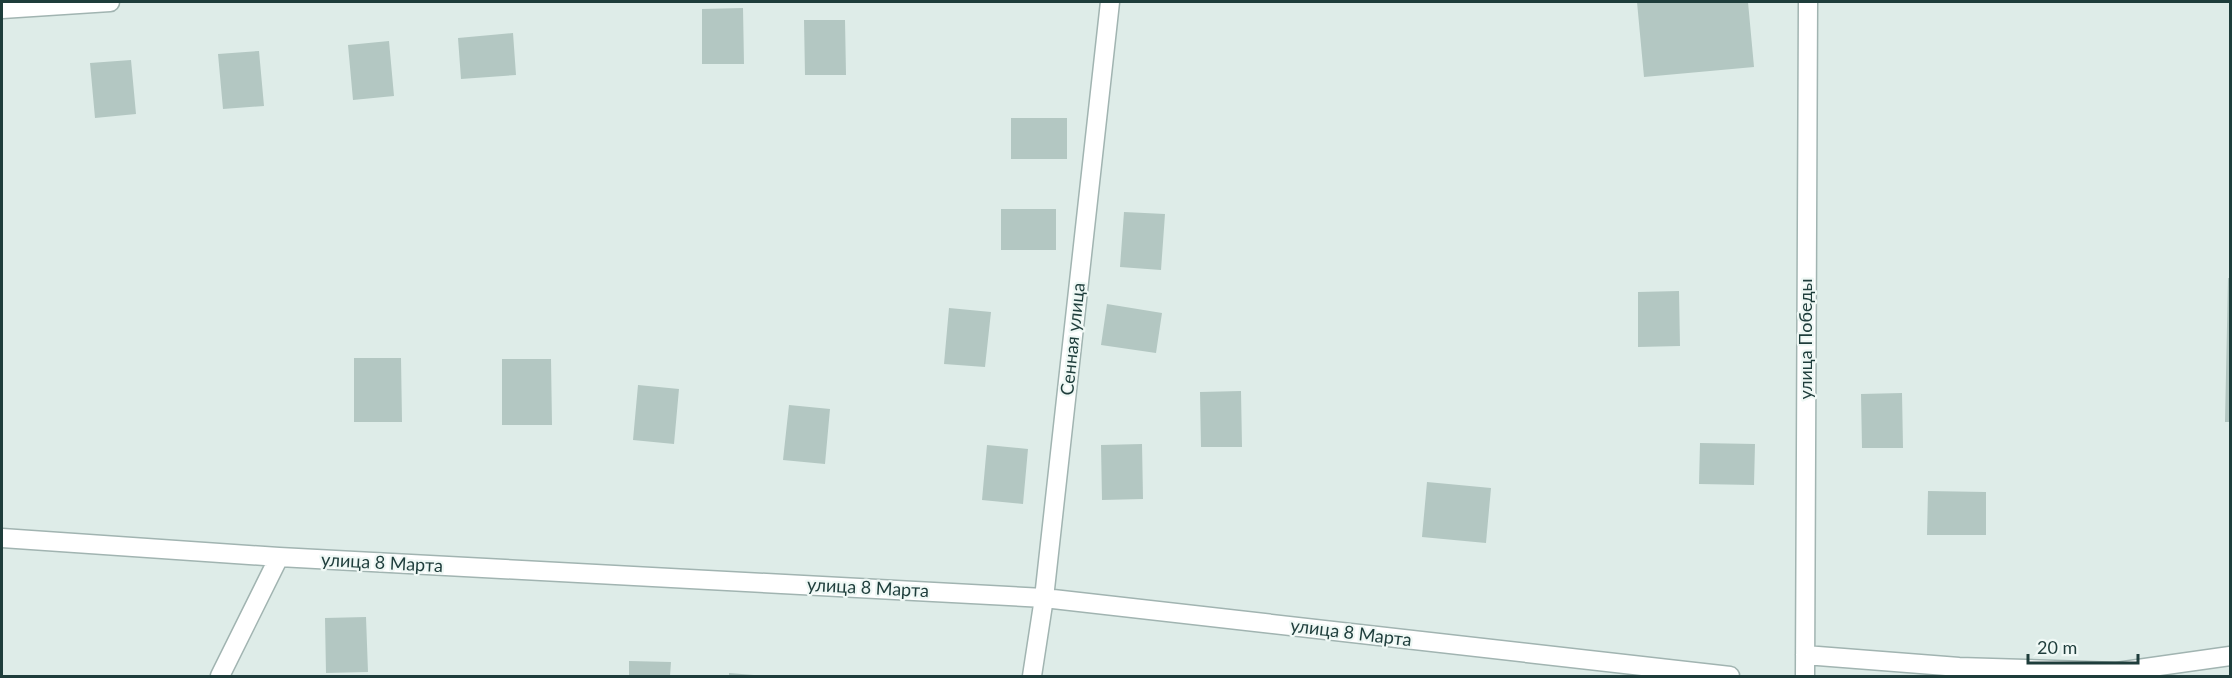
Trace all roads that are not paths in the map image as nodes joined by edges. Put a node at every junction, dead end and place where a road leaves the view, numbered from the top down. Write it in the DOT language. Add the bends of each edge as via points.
graph roads {
  1 [pos="110,2"];
  2 [pos="1110,2"];
  3 [pos="1808,2"];
  4 [pos="2,9"];
  5 [pos="2,538"];
  6 [pos="279,557"];
  7 [pos="1044,598"];
  8 [pos="1805,655"];
  9 [pos="2230,656"];
  10 [pos="220,676"];
  11 [pos="1032,676"];
  12 [pos="1730,676"];
  13 [pos="1805,676"];
  1 -- 4 [label="street"];
  2 -- 7 [label="street, Сенная улица"];
  3 -- 8 [label="street, улица Победы"];
  5 -- 6 [label="street, улица 8 Марта"];
  6 -- 7 [label="street, улица 8 Марта"];
  6 -- 10 [label="street"];
  7 -- 11 [label="street, Сенная улица"];
  7 -- 12 [label="street, улица 8 Марта"];
  8 -- 9 [label="street" via="1959,667 2117,672"];
  8 -- 13 [label="street, улица Победы"];
}
